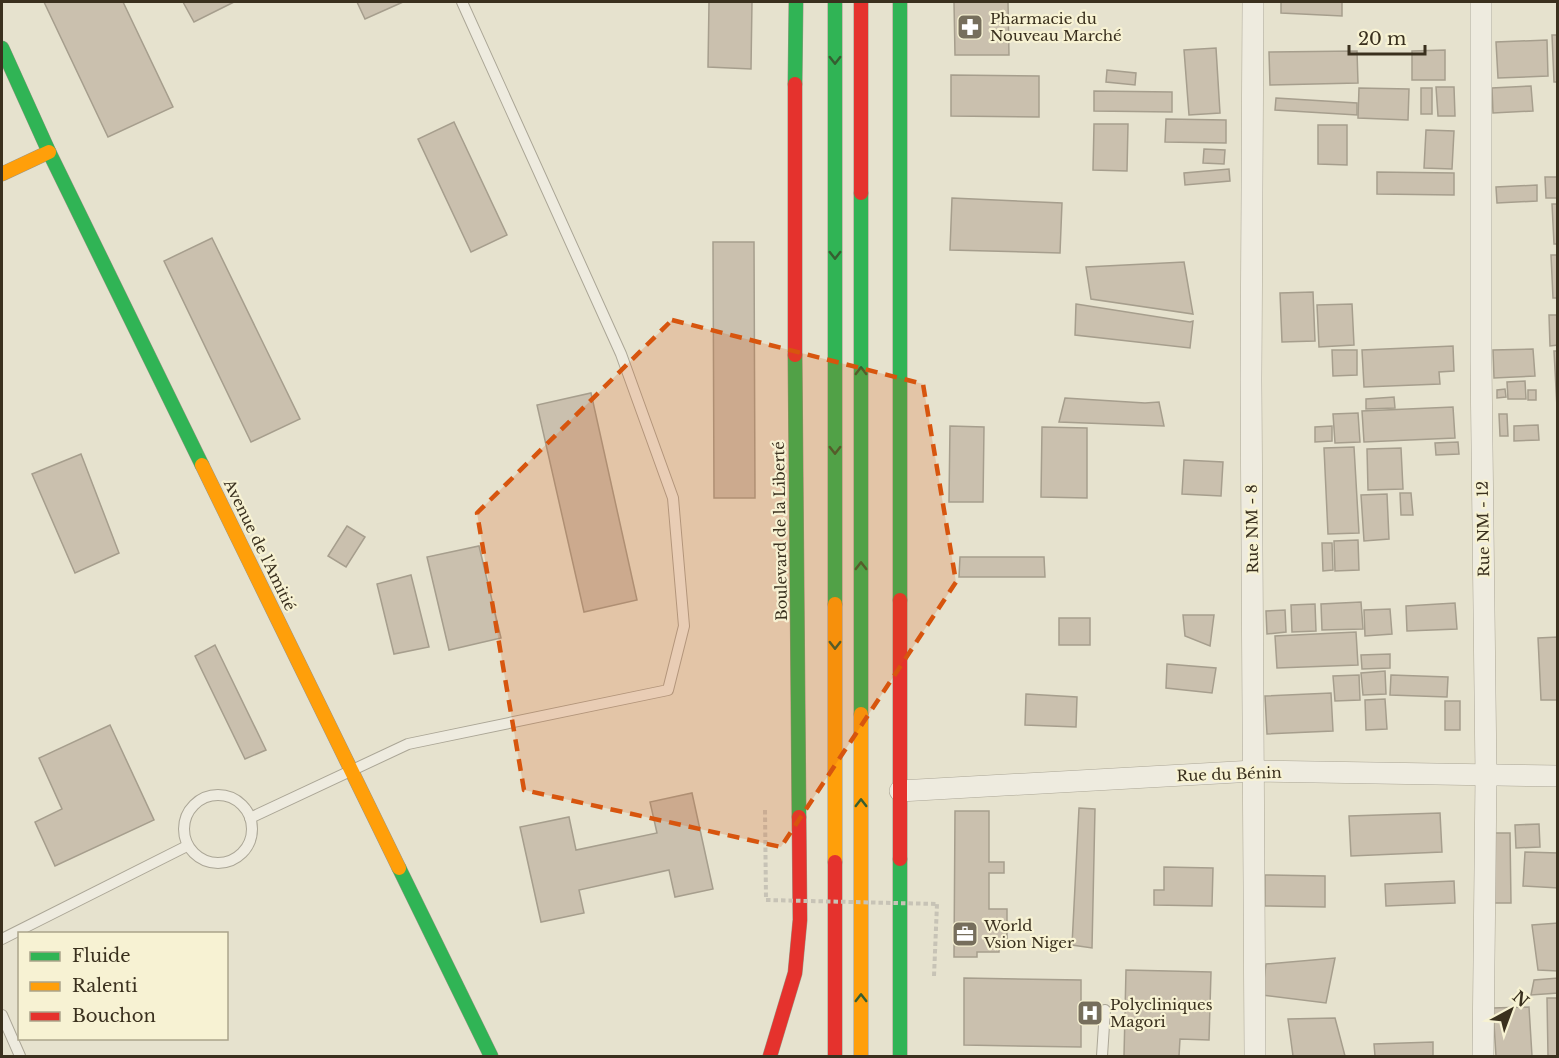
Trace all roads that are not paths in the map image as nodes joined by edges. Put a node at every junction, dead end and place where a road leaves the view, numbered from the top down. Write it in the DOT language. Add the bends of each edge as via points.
graph roads {
  1 [pos="462,2"];
  2 [pos="796,2"];
  3 [pos="835,2"];
  4 [pos="861,2"];
  5 [pos="900,2"];
  6 [pos="1252,2"];
  7 [pos="1481,2"];
  8 [pos="2,48"];
  9 [pos="49,152"];
  10 [pos="2,174"];
  11 [pos="352,770"];
  12 [pos="1254,771"];
  13 [pos="1486,775"];
  14 [pos="1557,776"];
  15 [pos="900,790"];
  16 [pos="250,818"];
  17 [pos="187,846"];
  18 [pos="2,939"];
  19 [pos="1105,1010"];
  20 [pos="2,1015"];
  21 [pos="20,1056"];
  22 [pos="491,1056"];
  23 [pos="770,1056"];
  24 [pos="835,1056"];
  25 [pos="861,1056"];
  26 [pos="900,1056"];
  27 [pos="1102,1056"];
  28 [pos="1255,1056"];
  29 [pos="1483,1056"];
  1 -- 11 [label="lane" via="621,354 673,498 684,626 668,690 408,744"];
  2 -- 23 [label="main road, Boulevard de la Liberté" via="794,272 800,920 795,973"];
  3 -- 24 [label="main road, one-way"];
  25 -- 4 [label="main road, one-way"];
  5 -- 15 [label="main road"];
  6 -- 12 [label="street, Rue NM - 8"];
  7 -- 13 [label="street, Rue NM - 12"];
  8 -- 9 [label="main road, Avenue de l'Amitié"];
  9 -- 10 [label="main road"];
  9 -- 11 [label="main road, Avenue de l'Amitié"];
  11 -- 16 [label="lane"];
  11 -- 22 [label="main road, Avenue de l'Amitié"];
  12 -- 13 [label="street, Rue du Bénin"];
  12 -- 15 [label="street, Rue du Bénin"];
  12 -- 28 [label="street, Rue NM - 8"];
  13 -- 14 [label="street, Rue du Bénin"];
  13 -- 29 [label="street, Rue NM - 12"];
  15 -- 26 [label="main road"];
  16 -- 17 [label="lane" via="252,829 245,851 226,863 204,861"];
  16 -- 17 [label="lane" via="237,800 215,795 204,798 194,804 183,823"];
  17 -- 18 [label="lane"];
  19 -- 27 [label="lane"];
  20 -- 21 [label="lane"];
}
